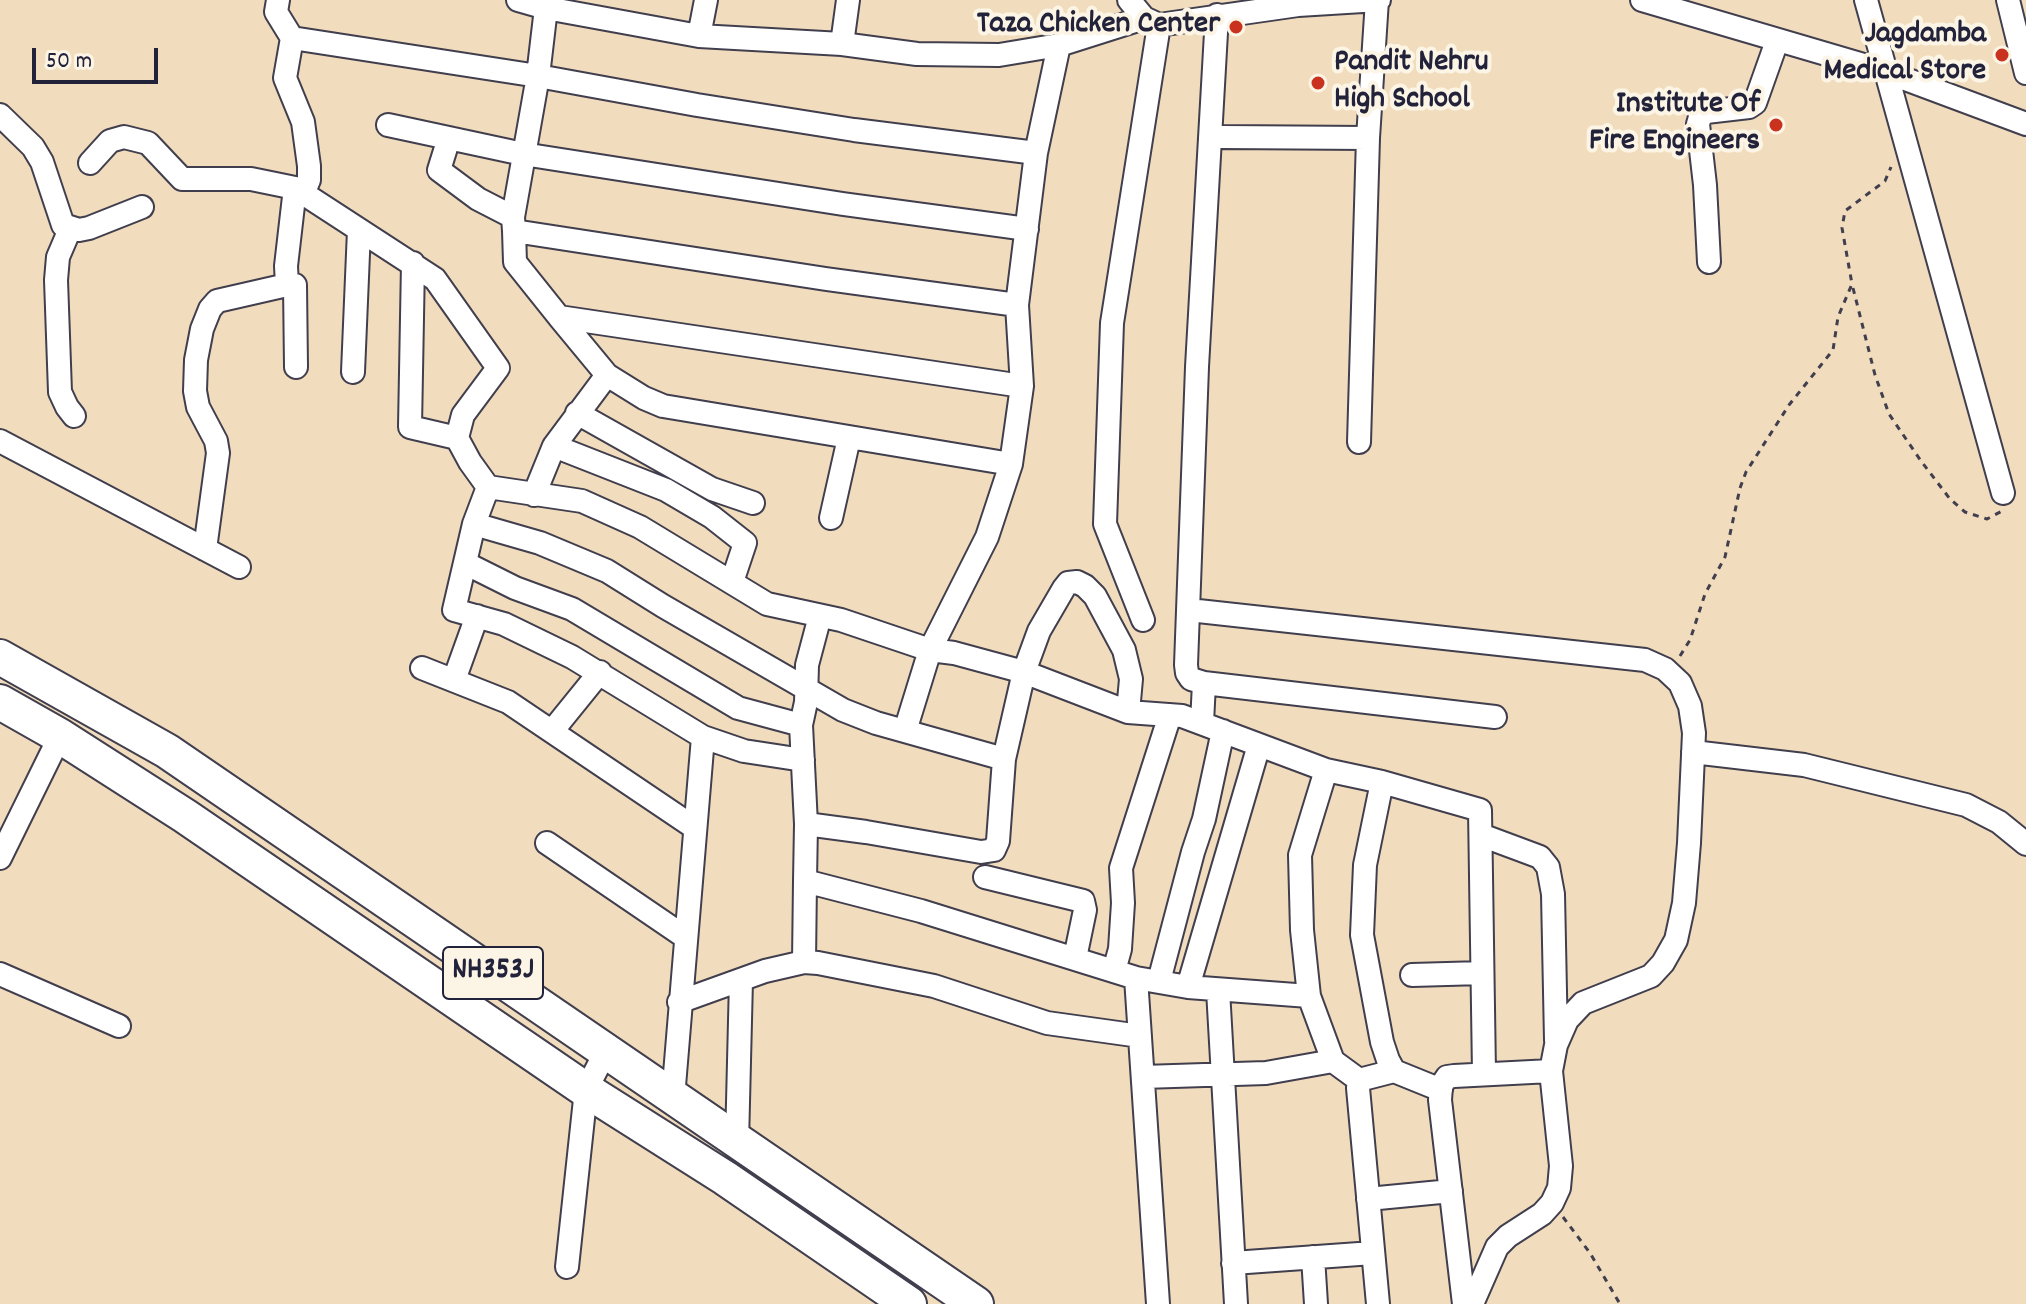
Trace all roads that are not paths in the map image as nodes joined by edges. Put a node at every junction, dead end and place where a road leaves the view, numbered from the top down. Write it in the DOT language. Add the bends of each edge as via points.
graph roads {
  1 [pos="278,0"];
  2 [pos="518,0"];
  3 [pos="706,0"];
  4 [pos="848,0"];
  5 [pos="1129,0"];
  6 [pos="1358,0"];
  7 [pos="1378,0"];
  8 [pos="1642,0"];
  9 [pos="1866,0"];
  10 [pos="2008,0"];
  11 [pos="546,8"];
  12 [pos="1217,15"];
  13 [pos="1152,21"];
  14 [pos="699,36"];
  15 [pos="292,38"];
  16 [pos="1777,41"];
  17 [pos="842,44"];
  18 [pos="1059,45"];
  19 [pos="1884,71"];
  20 [pos="2026,73"];
  21 [pos="538,76"];
  22 [pos="0,115"];
  23 [pos="2026,124"];
  24 [pos="388,125"];
  25 [pos="1222,137"];
  26 [pos="449,138"];
  27 [pos="1368,138"];
  28 [pos="1036,153"];
  29 [pos="523,154"];
  30 [pos="90,163"];
  31 [pos="299,191"];
  32 [pos="142,207"];
  33 [pos="514,224"];
  34 [pos="70,229"];
  35 [pos="1027,229"];
  36 [pos="359,230"];
  37 [pos="1709,262"];
  38 [pos="413,263"];
  39 [pos="287,285"];
  40 [pos="1017,305"];
  41 [pos="559,317"];
  42 [pos="296,367"];
  43 [pos="353,372"];
  44 [pos="607,375"];
  45 [pos="1022,386"];
  46 [pos="577,413"];
  47 [pos="74,416"];
  48 [pos="457,438"];
  49 [pos="849,438"];
  50 [pos="0,441"];
  51 [pos="1359,442"];
  52 [pos="554,446"];
  53 [pos="1011,464"];
  54 [pos="488,487"];
  55 [pos="2003,493"];
  56 [pos="534,495"];
  57 [pos="753,503"];
  58 [pos="831,518"];
  59 [pos="474,524"];
  60 [pos="205,549"];
  61 [pos="465,563"];
  62 [pos="239,567"];
  63 [pos="732,582"];
  64 [pos="1189,610"];
  65 [pos="477,616"];
  66 [pos="820,616"];
  67 [pos="1143,620"];
  68 [pos="930,650"];
  69 [pos="0,657"];
  70 [pos="422,668"];
  71 [pos="600,672"];
  72 [pos="1024,672"];
  73 [pos="454,680"];
  74 [pos="1204,683"];
  75 [pos="805,686"];
  76 [pos="0,702"];
  77 [pos="1128,712"];
  78 [pos="1170,715"];
  79 [pos="1495,717"];
  80 [pos="801,725"];
  81 [pos="1212,727"];
  82 [pos="553,730"];
  83 [pos="905,731"];
  84 [pos="60,736"];
  85 [pos="703,737"];
  86 [pos="1259,745"];
  87 [pos="1693,752"];
  88 [pos="1004,759"];
  89 [pos="803,760"];
  90 [pos="1326,770"];
  91 [pos="1382,782"];
  92 [pos="806,824"];
  93 [pos="695,828"];
  94 [pos="1481,835"];
  95 [pos="547,843"];
  96 [pos="2026,844"];
  97 [pos="0,858"];
  98 [pos="985,877"];
  99 [pos="805,881"];
  100 [pos="685,937"];
  101 [pos="1075,958"];
  102 [pos="804,962"];
  103 [pos="1114,971"];
  104 [pos="1482,973"];
  105 [pos="0,974"];
  106 [pos="1412,975"];
  107 [pos="1136,978"];
  108 [pos="741,980"];
  109 [pos="1159,981"];
  110 [pos="1188,987"];
  111 [pos="1218,990"];
  112 [pos="1309,996"];
  113 [pos="679,1002"];
  114 [pos="119,1026"];
  115 [pos="1140,1036"];
  116 [pos="1556,1045"];
  117 [pos="606,1051"];
  118 [pos="1333,1061"];
  119 [pos="1394,1071"];
  120 [pos="1551,1071"];
  121 [pos="1484,1073"];
  122 [pos="1223,1075"];
  123 [pos="1143,1077"];
  124 [pos="1359,1080"];
  125 [pos="586,1090"];
  126 [pos="1441,1090"];
  127 [pos="673,1098"];
  128 [pos="737,1143"];
  129 [pos="1451,1191"];
  130 [pos="1368,1199"];
  131 [pos="1373,1253"];
  132 [pos="1313,1257"];
  133 [pos="1233,1263"];
  134 [pos="567,1267"];
  135 [pos="909,1304"];
  136 [pos="976,1304"];
  137 [pos="1158,1304"];
  138 [pos="1236,1304"];
  139 [pos="1316,1304"];
  140 [pos="1378,1304"];
  141 [pos="1464,1304"];
  142 [pos="1472,1304"];
  1 -- 15 [label="street" via="276,12"];
  2 -- 11 [label="street"];
  3 -- 14 [label="street"];
  4 -- 17 [label="street"];
  5 -- 13 [label="street"];
  6 -- 7 [label="street"];
  6 -- 12 [label="street"];
  7 -- 27 [label="street"];
  8 -- 16 [label="street"];
  9 -- 19 [label="street"];
  10 -- 20 [label="street"];
  11 -- 14 [label="street"];
  11 -- 21 [label="street"];
  12 -- 13 [label="street"];
  12 -- 64 [label="street"];
  13 -- 18 [label="street"];
  13 -- 67 [label="street" via="1112,323 1105,524"];
  14 -- 17 [label="street"];
  15 -- 21 [label="street"];
  15 -- 31 [label="street" via="285,78 303,122 309,166 309,180"];
  16 -- 19 [label="street"];
  16 -- 37 [label="street" via="1755,103 1700,117"];
  17 -- 18 [label="street" via="917,54 999,55"];
  18 -- 28 [label="street"];
  19 -- 23 [label="street"];
  19 -- 55 [label="street"];
  21 -- 28 [label="street" via="854,130"];
  21 -- 29 [label="street"];
  22 -- 34 [label="street" via="33,147 63,225"];
  24 -- 26 [label="street"];
  25 -- 27 [label="street"];
  26 -- 29 [label="street"];
  26 -- 33 [label="street" via="439,170"];
  27 -- 51 [label="street"];
  28 -- 35 [label="street"];
  29 -- 33 [label="street"];
  29 -- 35 [label="street"];
  30 -- 31 [label="street" via="110,141 124,137 148,143 182,179 251,179"];
  31 -- 36 [label="street"];
  31 -- 39 [label="street"];
  32 -- 34 [label="street" via="89,228"];
  33 -- 40 [label="street" via="826,279"];
  33 -- 41 [label="street" via="515,262"];
  34 -- 47 [label="street" via="58,257 56,280 60,392"];
  35 -- 40 [label="street"];
  36 -- 38 [label="street"];
  36 -- 43 [label="street"];
  38 -- 48 [label="street" via="410,427"];
  38 -- 48 [label="street" via="435,279 498,368 463,415"];
  39 -- 42 [label="street" via="295,285"];
  39 -- 60 [label="street" via="217,301 202,329 195,391 218,453"];
  40 -- 45 [label="street"];
  41 -- 44 [label="street"];
  41 -- 45 [label="street"];
  44 -- 46 [label="street"];
  44 -- 49 [label="street" via="663,406"];
  45 -- 53 [label="street"];
  46 -- 52 [label="street"];
  46 -- 57 [label="street" via="712,489"];
  48 -- 54 [label="street"];
  49 -- 53 [label="street"];
  49 -- 58 [label="street"];
  50 -- 60 [label="street"];
  52 -- 56 [label="street"];
  52 -- 63 [label="street" via="666,490 712,517 745,543"];
  53 -- 68 [label="street" via="987,537"];
  54 -- 56 [label="street"];
  54 -- 59 [label="street"];
  56 -- 63 [label="street" via="582,501 640,527"];
  59 -- 61 [label="street"];
  59 -- 75 [label="street" via="540,543 607,571"];
  60 -- 62 [label="street"];
  61 -- 65 [label="street" via="454,610"];
  61 -- 80 [label="street" via="572,609 738,708"];
  63 -- 66 [label="street" via="767,604"];
  64 -- 74 [label="street" via="1187,673"];
  64 -- 87 [label="street" via="1645,660 1680,683 1690,706"];
  65 -- 71 [label="street"];
  65 -- 73 [label="street"];
  66 -- 68 [label="street"];
  66 -- 75 [label="street"];
  68 -- 72 [label="street"];
  68 -- 83 [label="street"];
  69 -- 117 [label="highway, NH353J" via="167,751"];
  70 -- 73 [label="street"];
  71 -- 82 [label="street"];
  71 -- 85 [label="street"];
  72 -- 77 [label="street"];
  72 -- 77 [label="street" via="1039,631 1064,588 1077,582 1095,596 1124,650 1131,679"];
  72 -- 88 [label="street"];
  73 -- 82 [label="street" via="508,702"];
  74 -- 79 [label="street"];
  74 -- 81 [label="street"];
  75 -- 80 [label="street"];
  75 -- 83 [label="street" via="843,710"];
  76 -- 84 [label="highway, NH353J"];
  77 -- 78 [label="street"];
  78 -- 81 [label="street"];
  78 -- 103 [label="street" via="1121,868 1120,949"];
  80 -- 89 [label="street"];
  81 -- 86 [label="street"];
  81 -- 109 [label="street" via="1204,819"];
  82 -- 93 [label="street"];
  83 -- 88 [label="street"];
  84 -- 97 [label="street"];
  84 -- 125 [label="highway, NH353J"];
  85 -- 89 [label="street" via="744,751"];
  85 -- 93 [label="street"];
  86 -- 90 [label="street"];
  86 -- 110 [label="street"];
  87 -- 96 [label="street" via="1804,765 1966,805 1991,816"];
  87 -- 116 [label="street" via="1684,903 1676,940 1651,976 1583,1003 1567,1020"];
  88 -- 92 [label="street" via="994,850"];
  89 -- 92 [label="street"];
  90 -- 91 [label="street"];
  90 -- 112 [label="street" via="1300,855"];
  91 -- 94 [label="street" via="1480,810"];
  91 -- 119 [label="street" via="1365,865 1362,935 1382,1042"];
  92 -- 99 [label="street"];
  93 -- 100 [label="street"];
  94 -- 104 [label="street"];
  94 -- 116 [label="street" via="1540,857 1548,867"];
  95 -- 100 [label="street"];
  98 -- 101 [label="street" via="1083,901"];
  99 -- 101 [label="street"];
  99 -- 102 [label="street"];
  100 -- 113 [label="street"];
  101 -- 103 [label="street"];
  102 -- 108 [label="street"];
  102 -- 115 [label="street" via="934,986 1047,1023"];
  103 -- 107 [label="street"];
  104 -- 106 [label="street"];
  104 -- 121 [label="street"];
  105 -- 114 [label="street"];
  107 -- 109 [label="street"];
  107 -- 115 [label="street"];
  108 -- 113 [label="street"];
  108 -- 128 [label="street"];
  109 -- 110 [label="street"];
  110 -- 111 [label="street"];
  111 -- 112 [label="street"];
  111 -- 122 [label="street"];
  112 -- 118 [label="street"];
  113 -- 127 [label="street"];
  115 -- 123 [label="street"];
  116 -- 120 [label="street"];
  117 -- 125 [label="street"];
  117 -- 127 [label="highway, NH353J"];
  118 -- 122 [label="street"];
  118 -- 124 [label="street"];
  119 -- 124 [label="street"];
  119 -- 126 [label="street"];
  120 -- 121 [label="street"];
  120 -- 142 [label="street" via="1559,1188 1542,1214 1497,1247"];
  121 -- 126 [label="street" via="1447,1077"];
  122 -- 123 [label="street"];
  122 -- 133 [label="street"];
  123 -- 137 [label="street"];
  124 -- 130 [label="street"];
  125 -- 134 [label="street"];
  125 -- 135 [label="highway, NH353J"];
  126 -- 129 [label="street"];
  127 -- 128 [label="highway, NH353J"];
  128 -- 136 [label="highway, NH353J"];
  129 -- 130 [label="street"];
  129 -- 141 [label="street"];
  130 -- 131 [label="street"];
  131 -- 132 [label="street"];
  131 -- 140 [label="street"];
  132 -- 133 [label="street"];
  132 -- 139 [label="street"];
  133 -- 138 [label="street"];
}
